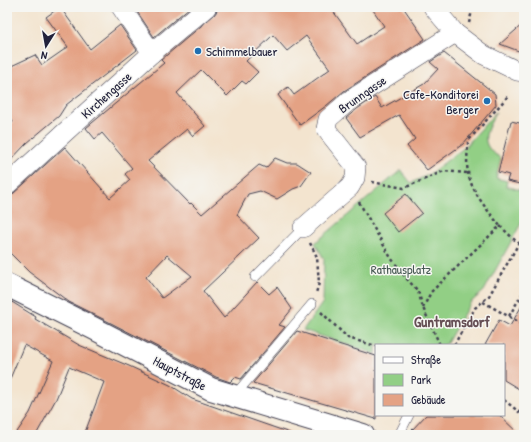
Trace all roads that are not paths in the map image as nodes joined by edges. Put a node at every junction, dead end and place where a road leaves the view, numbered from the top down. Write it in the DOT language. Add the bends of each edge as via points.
graph roads {
  1 [pos="121,7"];
  2 [pos="207,7"];
  3 [pos="433,7"];
  4 [pos="455,33"];
  5 [pos="152,53"];
  6 [pos="524,72"];
  7 [pos="7,185"];
  8 [pos="303,228"];
  9 [pos="254,277"];
  10 [pos="7,285"];
  11 [pos="312,304"];
  12 [pos="234,396"];
  13 [pos="408,416"];
  14 [pos="363,435"];
  15 [pos="399,435"];
  1 -- 5 [label="street"];
  2 -- 5 [label="street, Kirchengasse"];
  3 -- 4 [label="street"];
  4 -- 6 [label="street" via="484,56"];
  4 -- 8 [label="street, Brunngasse" via="350,100 328,119 326,129 356,167 353,182"];
  5 -- 7 [label="street, Kirchengasse"];
  8 -- 9 [label="lane"];
  10 -- 12 [label="street, Hauptstraße" via="211,389"];
  11 -- 12 [label="lane"];
  12 -- 14 [label="street, Hauptstraße"];
  13 -- 15 [label="lane"];
}
